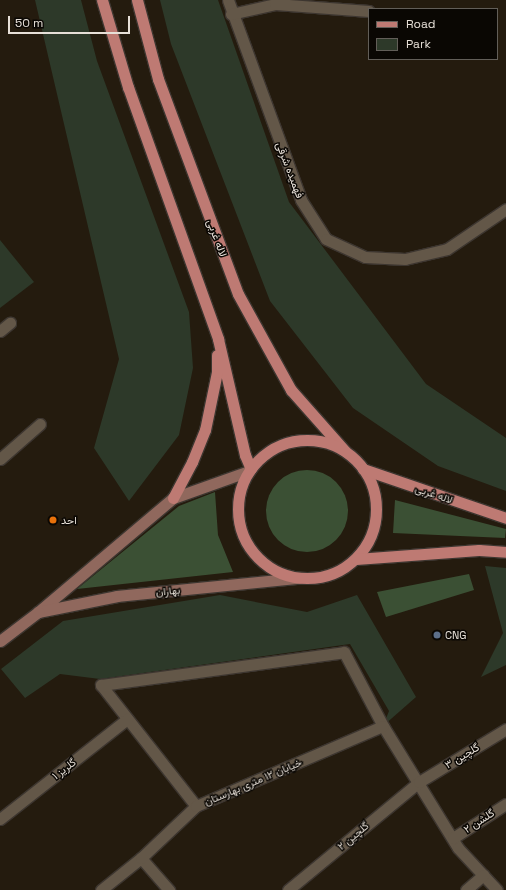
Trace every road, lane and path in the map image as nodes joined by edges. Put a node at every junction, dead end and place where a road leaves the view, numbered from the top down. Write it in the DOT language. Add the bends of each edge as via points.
graph roads {
  1 [pos="102,0"];
  2 [pos="137,0"];
  3 [pos="228,0"];
  4 [pos="368,11"];
  5 [pos="231,14"];
  6 [pos="506,209"];
  7 [pos="10,323"];
  8 [pos="0,331"];
  9 [pos="218,339"];
  10 [pos="40,424"];
  11 [pos="345,451"];
  12 [pos="0,459"];
  13 [pos="363,469"];
  14 [pos="250,470"];
  15 [pos="173,498"];
  16 [pos="506,518"];
  17 [pos="506,552"];
  18 [pos="356,558"];
  19 [pos="298,578"];
  20 [pos="38,612"];
  21 [pos="0,641"];
  22 [pos="127,719"];
  23 [pos="383,726"];
  24 [pos="506,729"];
  25 [pos="418,782"];
  26 [pos="506,804"];
  27 [pos="196,806"];
  28 [pos="0,819"];
  29 [pos="453,838"];
  30 [pos="142,858"];
  31 [pos="483,875"];
  32 [pos="101,890"];
  33 [pos="170,890"];
  34 [pos="288,890"];
  35 [pos="466,890"];
  36 [pos="497,890"];
  1 -- 9 [label="main road" via="128,87"];
  2 -- 11 [label="main road, لاله غربی" via="158,79 238,294 291,390"];
  3 -- 5 [label="street, فهمیده شرقی"];
  4 -- 5 [label="street" via="275,4"];
  5 -- 6 [label="street, فهمیده شرقی" via="301,200 326,239 365,257 405,259 447,249"];
  7 -- 8 [label="street"];
  9 -- 14 [label="main road"];
  9 -- 15 [label="main road" via="217,372 204,430 192,462"];
  10 -- 12 [label="street"];
  11 -- 13 [label="main road"];
  11 -- 14 [label="main road" via="325,443 304,440 282,444 264,455"];
  13 -- 16 [label="main road, لاله غربی"];
  13 -- 18 [label="main road" via="372,486 375,499 375,525 368,543"];
  14 -- 15 [label="main road, بهاران"];
  14 -- 19 [label="main road" via="239,492 238,516 244,538 257,558 276,571"];
  15 -- 20 [label="main road, بهاران"];
  17 -- 18 [label="main road" via="479,550"];
  18 -- 19 [label="main road" via="339,571 319,578"];
  19 -- 20 [label="main road, بهاران" via="117,596"];
  20 -- 21 [label="main road, بهاران"];
  22 -- 23 [label="street" via="101,685 344,652"];
  22 -- 27 [label="street"];
  22 -- 28 [label="street, گلریز ۱"];
  23 -- 25 [label="street"];
  23 -- 27 [label="street, خیابان ۱۲ متری بهارستان"];
  24 -- 25 [label="street, گلچین ۳"];
  25 -- 29 [label="street"];
  25 -- 34 [label="street, گلچین ۲"];
  26 -- 29 [label="street, گلشن ۲"];
  27 -- 30 [label="street, خیابان ۱۲ متری بهارستان"];
  29 -- 31 [label="street"];
  30 -- 32 [label="street, خیابان ۱۲ متری بهارستان"];
  30 -- 33 [label="street"];
  31 -- 35 [label="street"];
  31 -- 36 [label="street"];
}
